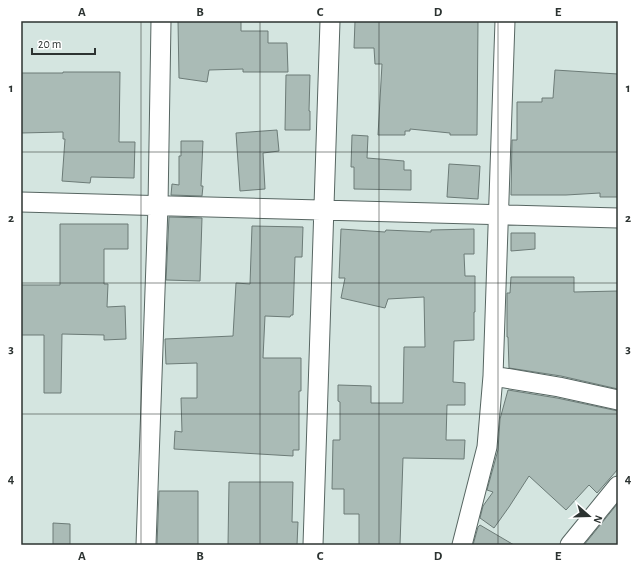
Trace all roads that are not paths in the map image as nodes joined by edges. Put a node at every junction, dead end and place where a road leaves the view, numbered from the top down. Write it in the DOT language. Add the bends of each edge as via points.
graph roads {
  1 [pos="160,21"];
  2 [pos="330,21"];
  3 [pos="505,21"];
  4 [pos="21,202"];
  5 [pos="158,206"];
  6 [pos="324,210"];
  7 [pos="498,214"];
  8 [pos="618,218"];
  9 [pos="493,376"];
  10 [pos="618,400"];
  11 [pos="618,486"];
  12 [pos="146,545"];
  13 [pos="313,545"];
  14 [pos="462,545"];
  15 [pos="570,545"];
  1 -- 5 [label="street"];
  2 -- 6 [label="street"];
  3 -- 7 [label="street"];
  4 -- 5 [label="street"];
  5 -- 6 [label="street"];
  5 -- 12 [label="street"];
  6 -- 7 [label="street"];
  6 -- 13 [label="street"];
  7 -- 8 [label="street"];
  7 -- 9 [label="street"];
  9 -- 10 [label="street"];
  9 -- 14 [label="street" via="487,447"];
  11 -- 15 [label="street"];
}
